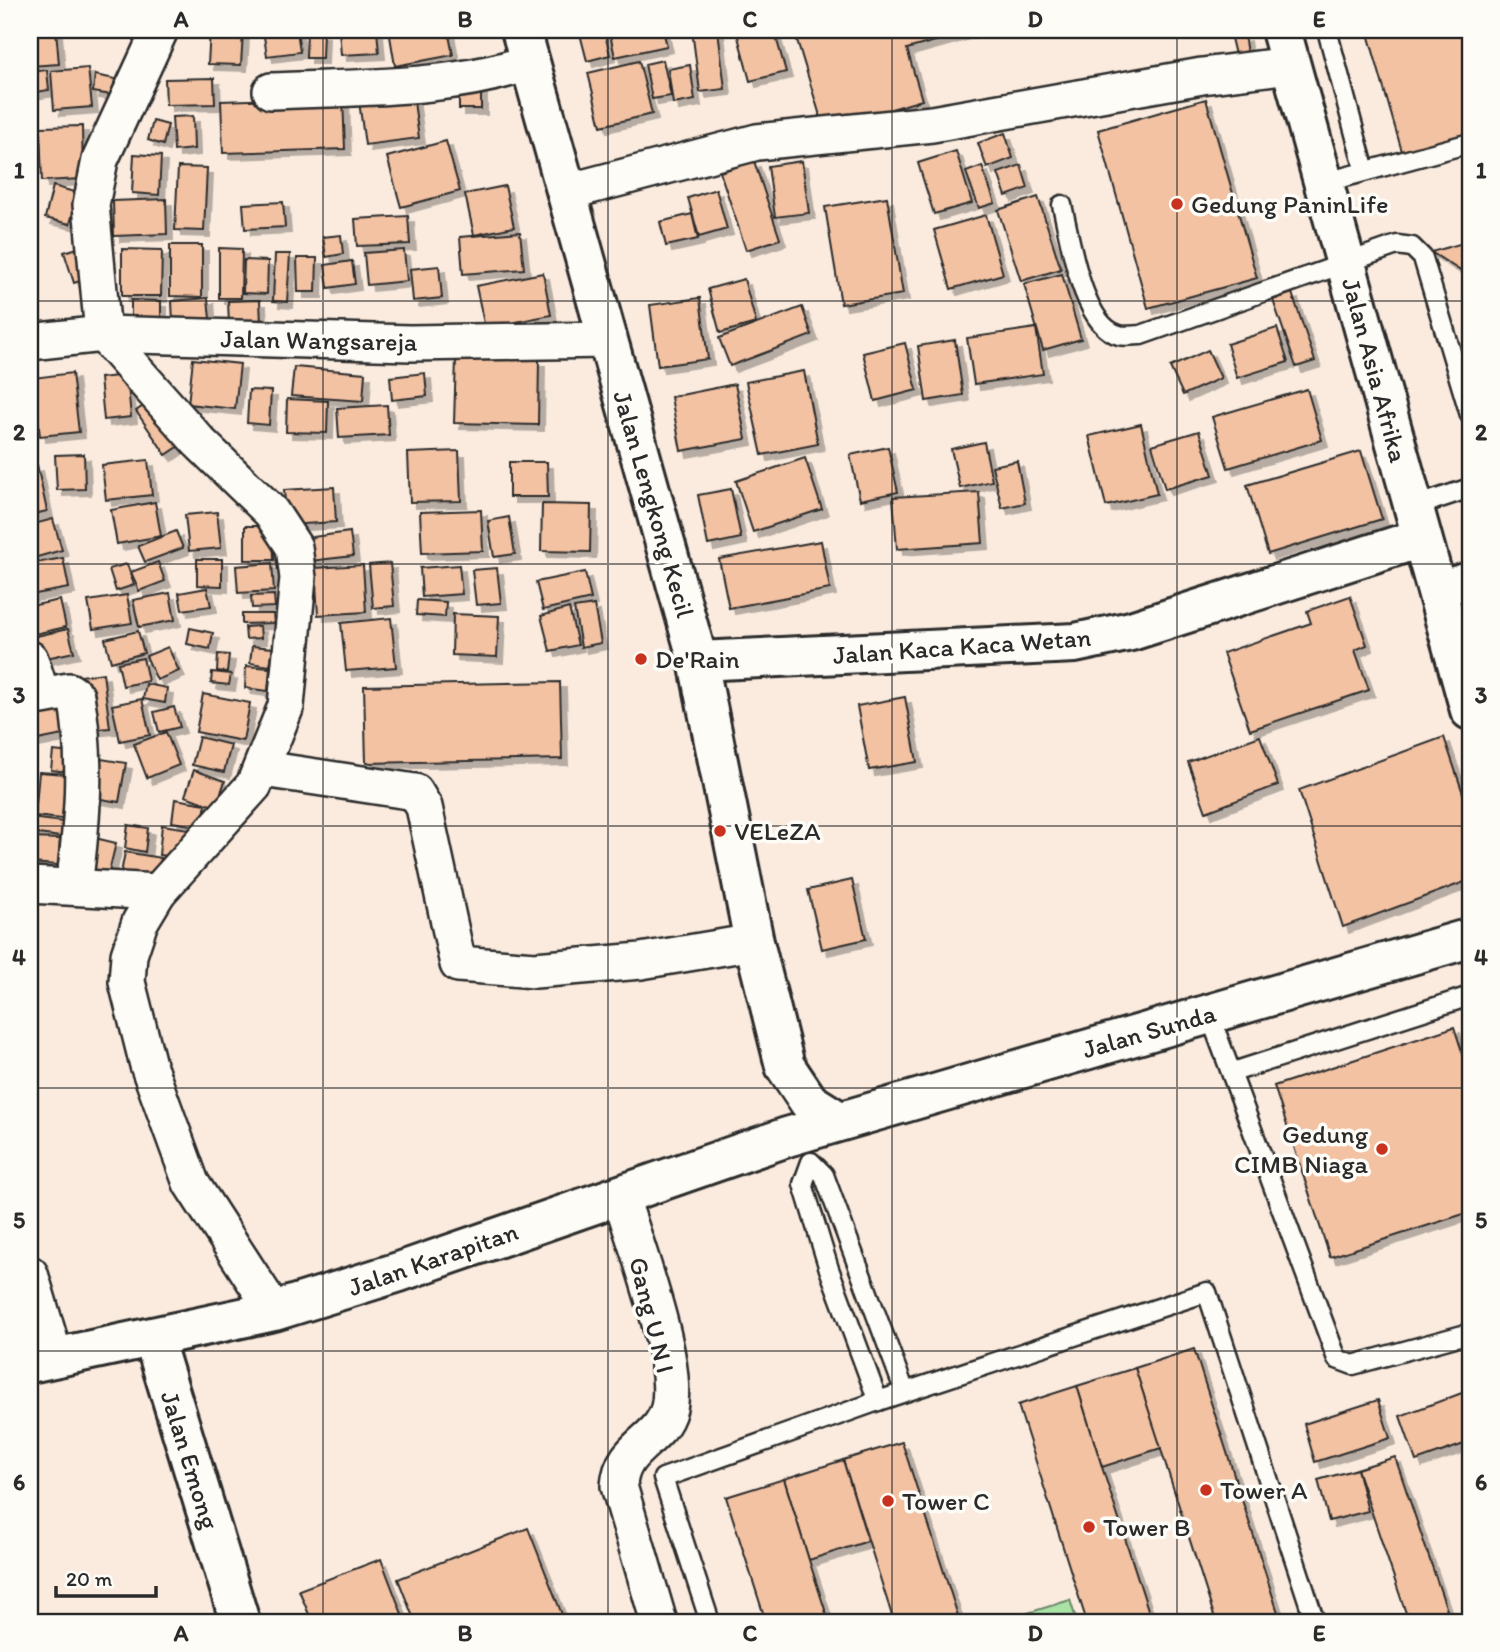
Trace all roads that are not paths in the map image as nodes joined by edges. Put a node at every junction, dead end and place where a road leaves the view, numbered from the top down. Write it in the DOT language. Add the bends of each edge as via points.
graph roads {
  1 [pos="142,30"];
  2 [pos="160,30"];
  3 [pos="1327,30"];
  4 [pos="526,46"];
  5 [pos="1286,47"];
  6 [pos="271,91"];
  7 [pos="1470,143"];
  8 [pos="100,160"];
  9 [pos="1365,171"];
  10 [pos="1323,183"];
  11 [pos="567,192"];
  12 [pos="1062,205"];
  13 [pos="1345,263"];
  14 [pos="103,334"];
  15 [pos="608,340"];
  16 [pos="30,342"];
  17 [pos="1470,415"];
  18 [pos="1470,488"];
  19 [pos="1417,522"];
  20 [pos="1453,585"];
  21 [pos="30,659"];
  22 [pos="698,661"];
  23 [pos="1470,710"];
  24 [pos="262,769"];
  25 [pos="30,885"];
  26 [pos="74,887"];
  27 [pos="158,892"];
  28 [pos="1470,938"];
  29 [pos="754,942"];
  30 [pos="1470,996"];
  31 [pos="1209,1013"];
  32 [pos="785,1066"];
  33 [pos="1233,1072"];
  34 [pos="820,1135"];
  35 [pos="764,1145"];
  36 [pos="620,1194"];
  37 [pos="30,1274"];
  38 [pos="274,1311"];
  39 [pos="1470,1333"];
  40 [pos="153,1337"];
  41 [pos="42,1360"];
  42 [pos="905,1392"];
  43 [pos="878,1401"];
  44 [pos="240,1622"];
  45 [pos="659,1622"];
  46 [pos="710,1622"];
  47 [pos="1315,1622"];
  1 -- 8 [label="street" via="100,133"];
  2 -- 8 [label="street"];
  3 -- 9 [label="lane"];
  4 -- 6 [label="street" via="510,69 407,84"];
  4 -- 11 [label="main road, Jalan Lengkong Kecil"];
  5 -- 10 [label="main road, Jalan Asia Afrika"];
  5 -- 11 [label="street" via="1202,76 932,124 757,142"];
  7 -- 9 [label="lane"];
  8 -- 14 [label="street" via="91,205"];
  9 -- 10 [label="lane"];
  10 -- 13 [label="main road, Jalan Asia Afrika"];
  11 -- 15 [label="main road, Jalan Lengkong Kecil"];
  12 -- 13 [label="lane" via="1095,319 1119,335 1141,335"];
  13 -- 17 [label="lane" via="1397,245 1412,247 1423,258"];
  13 -- 19 [label="main road, Jalan Asia Afrika"];
  14 -- 15 [label="street, Jalan Wangsareja" via="410,343"];
  14 -- 16 [label="street, Jalan Wangsareja"];
  14 -- 24 [label="street" via="199,442 271,512 294,547 298,578 286,706"];
  15 -- 22 [label="main road, Jalan Lengkong Kecil"];
  18 -- 19 [label="lane"];
  19 -- 20 [label="main road, Jalan Asia Afrika"];
  19 -- 22 [label="main road, Jalan Kaca Kaca Wetan" via="1131,631 1075,643"];
  20 -- 23 [label="main road, Jalan Asia Afrika"];
  21 -- 26 [label="street" via="39,694 69,691 76,696 83,761"];
  22 -- 29 [label="main road, Jalan Lengkong Kecil"];
  24 -- 27 [label="street" via="254,785"];
  24 -- 29 [label="street" via="415,792 424,807 458,964 536,970 641,961"];
  25 -- 26 [label="street"];
  26 -- 27 [label="street"];
  27 -- 38 [label="street" via="140,922 129,955 127,982 145,1055 191,1183"];
  28 -- 31 [label="main road, Jalan Sunda"];
  29 -- 32 [label="main road, Jalan Lengkong Kecil"];
  30 -- 33 [label="lane"];
  31 -- 33 [label="lane"];
  31 -- 34 [label="main road, Jalan Sunda"];
  32 -- 34 [label="main road, Jalan Lengkong Kecil" via="809,1102"];
  32 -- 35 [label="main road, Jalan Lengkong Kecil" via="778,1111"];
  33 -- 39 [label="lane" via="1337,1359 1353,1365"];
  34 -- 35 [label="main road, Jalan Karapitan"];
  34 -- 42 [label="lane" via="824,1175"];
  34 -- 43 [label="lane" via="803,1184"];
  35 -- 36 [label="main road, Jalan Karapitan"];
  36 -- 38 [label="main road, Jalan Karapitan"];
  36 -- 45 [label="street, Gang U N I" via="666,1345 670,1374 669,1409 656,1431 628,1454 619,1486"];
  37 -- 41 [label="street"];
  38 -- 40 [label="main road, Jalan Karapitan"];
  40 -- 41 [label="main road, Jalan Karapitan"];
  40 -- 44 [label="main road, Jalan Emong"];
  42 -- 43 [label="lane"];
  42 -- 47 [label="lane" via="1207,1292"];
  43 -- 46 [label="lane" via="663,1478"];
}
